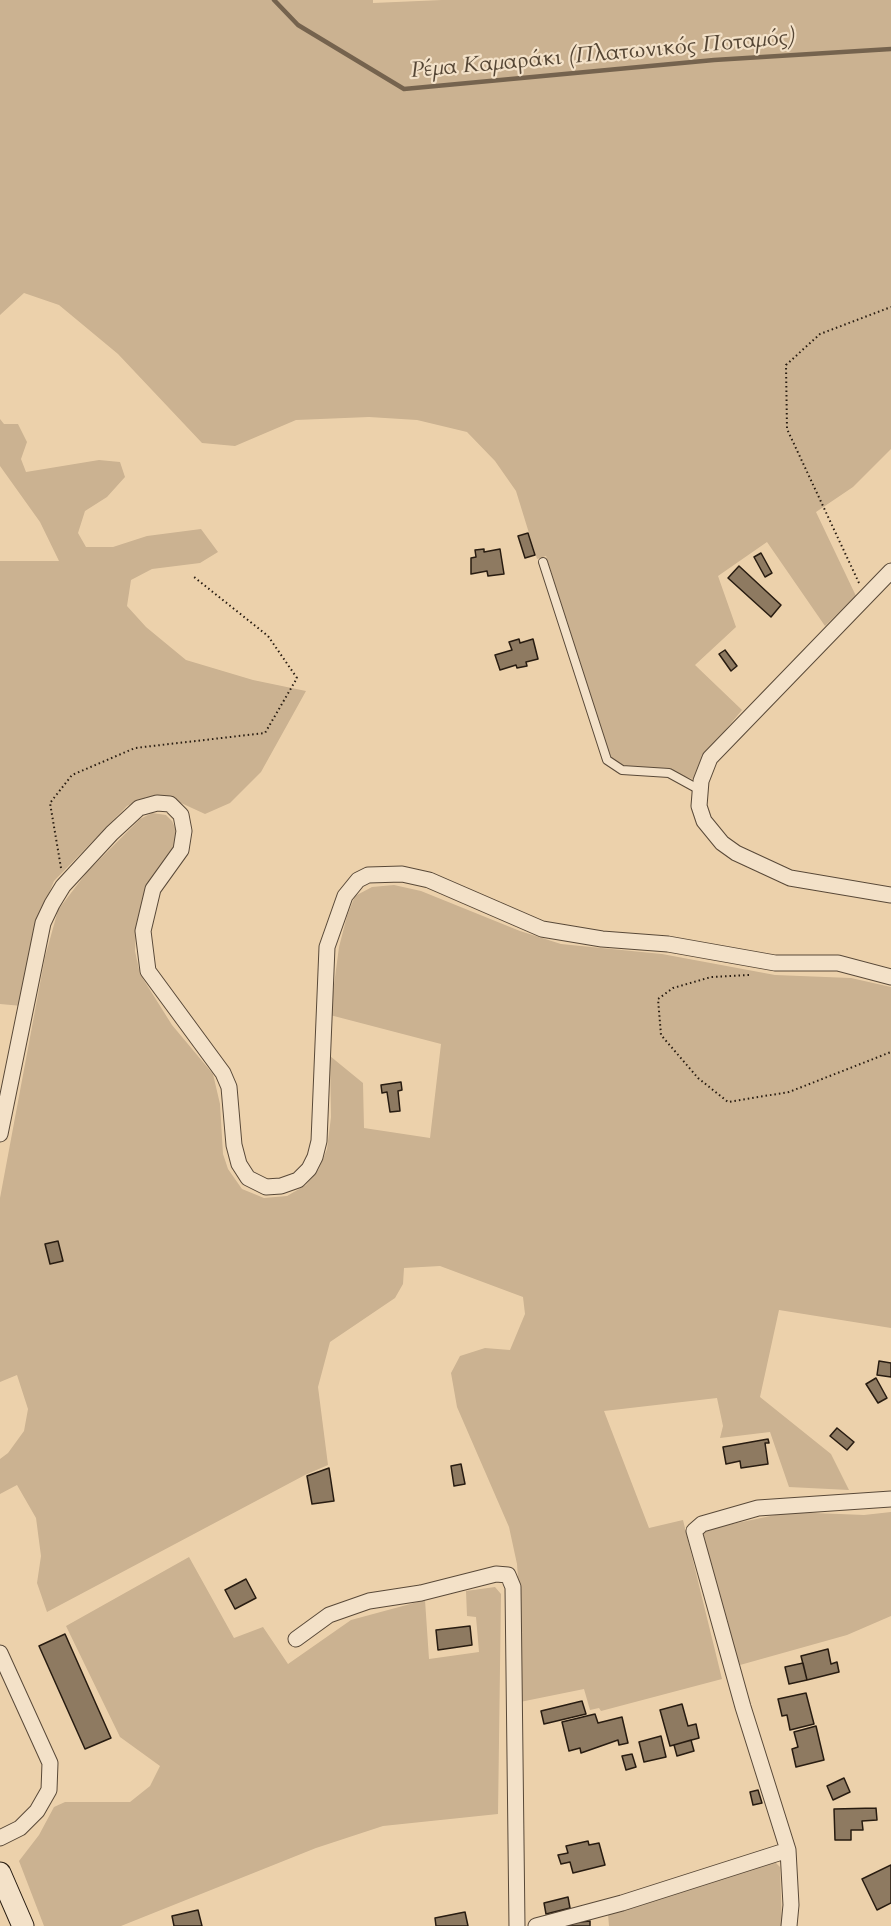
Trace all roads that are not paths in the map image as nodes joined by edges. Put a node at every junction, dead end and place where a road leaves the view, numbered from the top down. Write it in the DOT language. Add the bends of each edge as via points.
graph roads {
  1 [pos="543,562"];
  2 [pos="891,571"];
  3 [pos="700,790"];
  4 [pos="891,895"];
  5 [pos="891,976"];
  6 [pos="0,1134"];
  7 [pos="891,1499"];
  8 [pos="296,1639"];
  9 [pos="0,1653"];
  10 [pos="0,1838"];
  11 [pos="788,1850"];
  12 [pos="0,1873"];
  13 [pos="23,1926"];
  14 [pos="517,1926"];
  15 [pos="536,1926"];
  16 [pos="789,1926"];
  1 -- 3 [label="lane" via="607,760 622,770 669,773"];
  2 -- 3 [label="street" via="728,735 710,758"];
  3 -- 4 [label="street" via="699,806 704,821 736,853 790,878"];
  5 -- 6 [label="street" via="838,963 775,963 668,944 542,929 429,880 402,874 368,875 358,880 345,896 327,947 319,1141 315,1157 298,1180 266,1187 248,1178 239,1164 223,1073 148,971 143,931 153,889 181,850 184,831 181,815 170,804 157,803 139,808 63,886 43,923"];
  7 -- 11 [label="street" via="758,1508 702,1524 694,1531"];
  8 -- 14 [label="street" via="329,1615 369,1601 496,1574 508,1575 513,1587"];
  9 -- 10 [label="street" via="50,1763 48,1790 37,1811 20,1828"];
  11 -- 15 [label="street"];
  11 -- 16 [label="street"];
  12 -- 13 [label="main road"];
}
